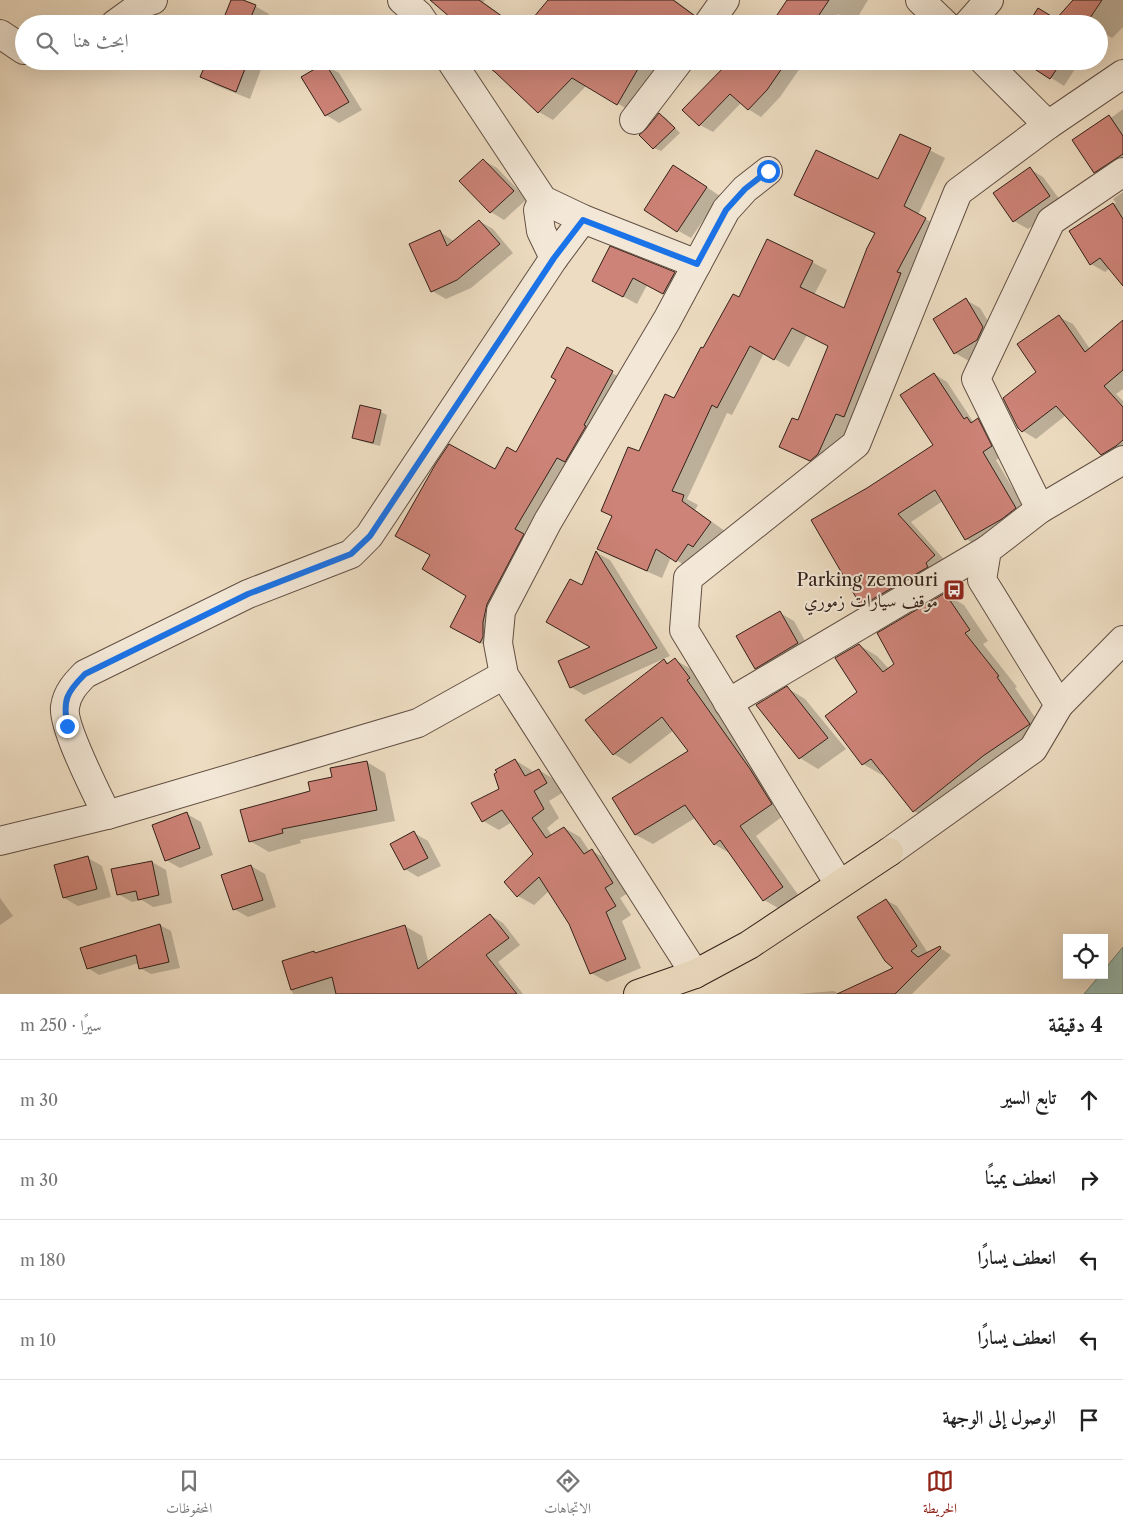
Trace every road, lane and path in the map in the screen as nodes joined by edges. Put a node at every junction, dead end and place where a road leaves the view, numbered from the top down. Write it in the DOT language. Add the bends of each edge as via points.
graph roads {
  1 [pos="153,0"];
  2 [pos="402,0"];
  3 [pos="725,0"];
  4 [pos="920,0"];
  5 [pos="989,0"];
  6 [pos="128,15"];
  7 [pos="419,15"];
  8 [pos="714,15"];
  9 [pos="936,15"];
  10 [pos="976,15"];
  11 [pos="0,34"];
  12 [pos="15,44"];
  13 [pos="457,70"];
  14 [pos="673,70"];
  15 [pos="993,70"];
  16 [pos="1123,74"];
  17 [pos="634,120"];
  18 [pos="1048,125"];
  19 [pos="768,171"];
  20 [pos="1123,172"];
  21 [pos="543,200"];
  22 [pos="583,220"];
  23 [pos="554,258"];
  24 [pos="697,264"];
  25 [pos="1123,460"];
  26 [pos="1040,510"];
  27 [pos="987,550"];
  28 [pos="1123,640"];
  29 [pos="504,675"];
  30 [pos="728,703"];
  31 [pos="1059,705"];
  32 [pos="107,815"];
  33 [pos="0,841"];
  34 [pos="889,852"];
  35 [pos="838,884"];
  36 [pos="695,974"];
  37 [pos="638,994"];
  1 -- 6 [label="street"];
  2 -- 7 [label="street"];
  3 -- 8 [label="street"];
  4 -- 9 [label="street"];
  5 -- 10 [label="street"];
  11 -- 12 [label="street"];
  13 -- 21 [label="street"];
  14 -- 17 [label="street"];
  15 -- 18 [label="street"];
  16 -- 18 [label="street"];
  18 -- 30 [label="street" via="958,192 856,444 688,578 684,630"];
  19 -- 24 [label="street" via="726,210"];
  20 -- 26 [label="street" via="1051,221 976,379"];
  21 -- 22 [label="street"];
  21 -- 23 [label="street" via="538,210 541,231"];
  22 -- 23 [label="street"];
  22 -- 24 [label="street"];
  23 -- 32 [label="street" via="370,536 351,554 248,594 85,674 71,688 64,708 67,726"];
  24 -- 29 [label="street" via="548,522 501,611 498,643"];
  25 -- 26 [label="street"];
  26 -- 27 [label="street"];
  27 -- 30 [label="street"];
  27 -- 31 [label="street" via="982,580"];
  28 -- 31 [label="street"];
  29 -- 32 [label="street" via="418,723"];
  29 -- 36 [label="street"];
  30 -- 35 [label="street"];
  31 -- 34 [label="street" via="1033,749"];
  32 -- 33 [label="street"];
  34 -- 35 [label="main road"];
  35 -- 36 [label="main road" via="749,945"];
  36 -- 37 [label="main road"];
}
